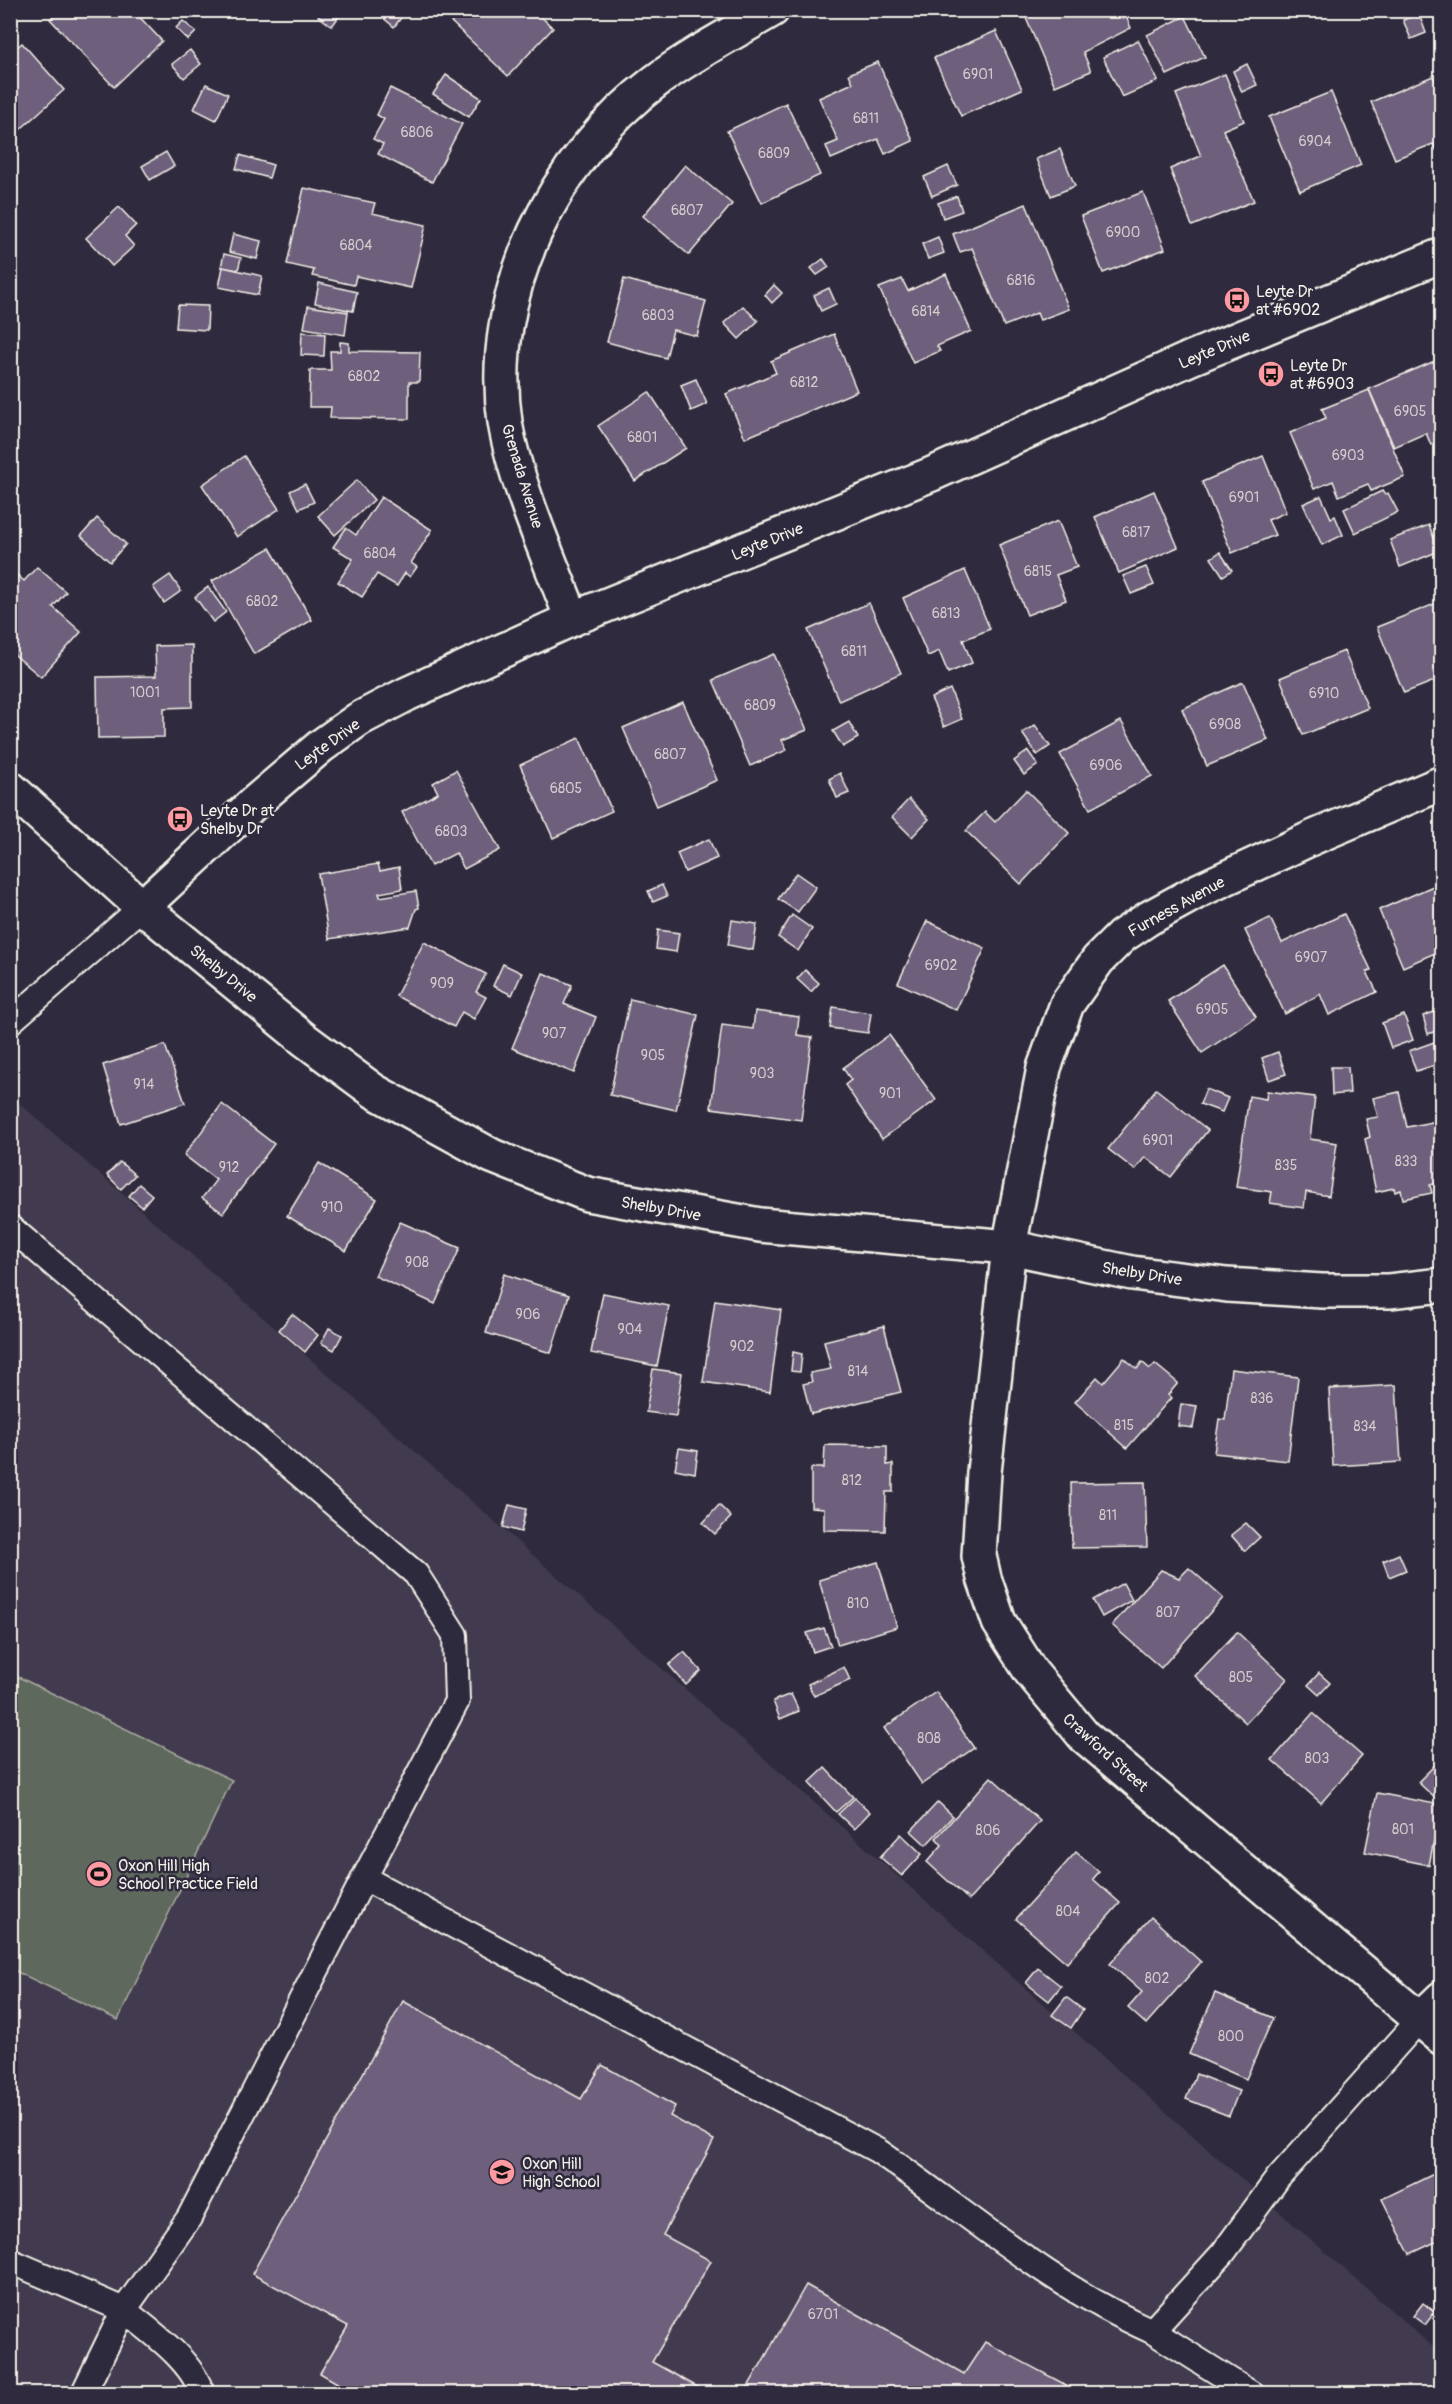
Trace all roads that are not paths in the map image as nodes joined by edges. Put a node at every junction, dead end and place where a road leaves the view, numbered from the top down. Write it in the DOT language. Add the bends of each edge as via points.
graph roads {
  1 [pos="772,10"];
  2 [pos="1442,255"];
  3 [pos="573,619"];
  4 [pos="1442,783"];
  5 [pos="10,788"];
  6 [pos="142,907"];
  7 [pos="10,1022"];
  8 [pos="10,1227"];
  9 [pos="1009,1247"];
  10 [pos="1442,1285"];
  11 [pos="363,1878"];
  12 [pos="1434,2018"];
  13 [pos="10,2261"];
  14 [pos="124,2310"];
  15 [pos="1152,2331"];
  16 [pos="83,2394"];
  17 [pos="202,2394"];
  18 [pos="1252,2394"];
  1 -- 3 [label="street, Grenada Avenue" via="656,81 624,109 572,168 531,240 512,293 503,375 505,423 527,498"];
  2 -- 3 [label="street, Leyte Drive" via="1191,358 932,474"];
  3 -- 6 [label="street, Leyte Drive" via="407,693 359,719 288,773"];
  4 -- 9 [label="street, Furness Avenue" via="1200,890 1122,936 1098,960 1067,1004 1044,1068"];
  5 -- 6 [label="street, Shelby Drive"];
  6 -- 7 [label="lane"];
  6 -- 9 [label="street, Shelby Drive" via="374,1091 492,1156 587,1194 760,1225"];
  8 -- 11 [label="lane" via="416,1574 455,1635 457,1701"];
  9 -- 10 [label="street, Shelby Drive" via="1132,1273 1227,1285 1389,1291"];
  9 -- 12 [label="street, Crawford Street" via="984,1472 979,1556 999,1622 1041,1686 1084,1736"];
  11 -- 14 [label="lane" via="189,2218"];
  11 -- 15 [label="lane" via="878,2151 1032,2264 1108,2311"];
  12 -- 15 [label="lane" via="1278,2178 1223,2253"];
  13 -- 14 [label="lane"];
  14 -- 16 [label="lane"];
  14 -- 17 [label="lane" via="165,2343 199,2382"];
  15 -- 18 [label="lane"];
}
